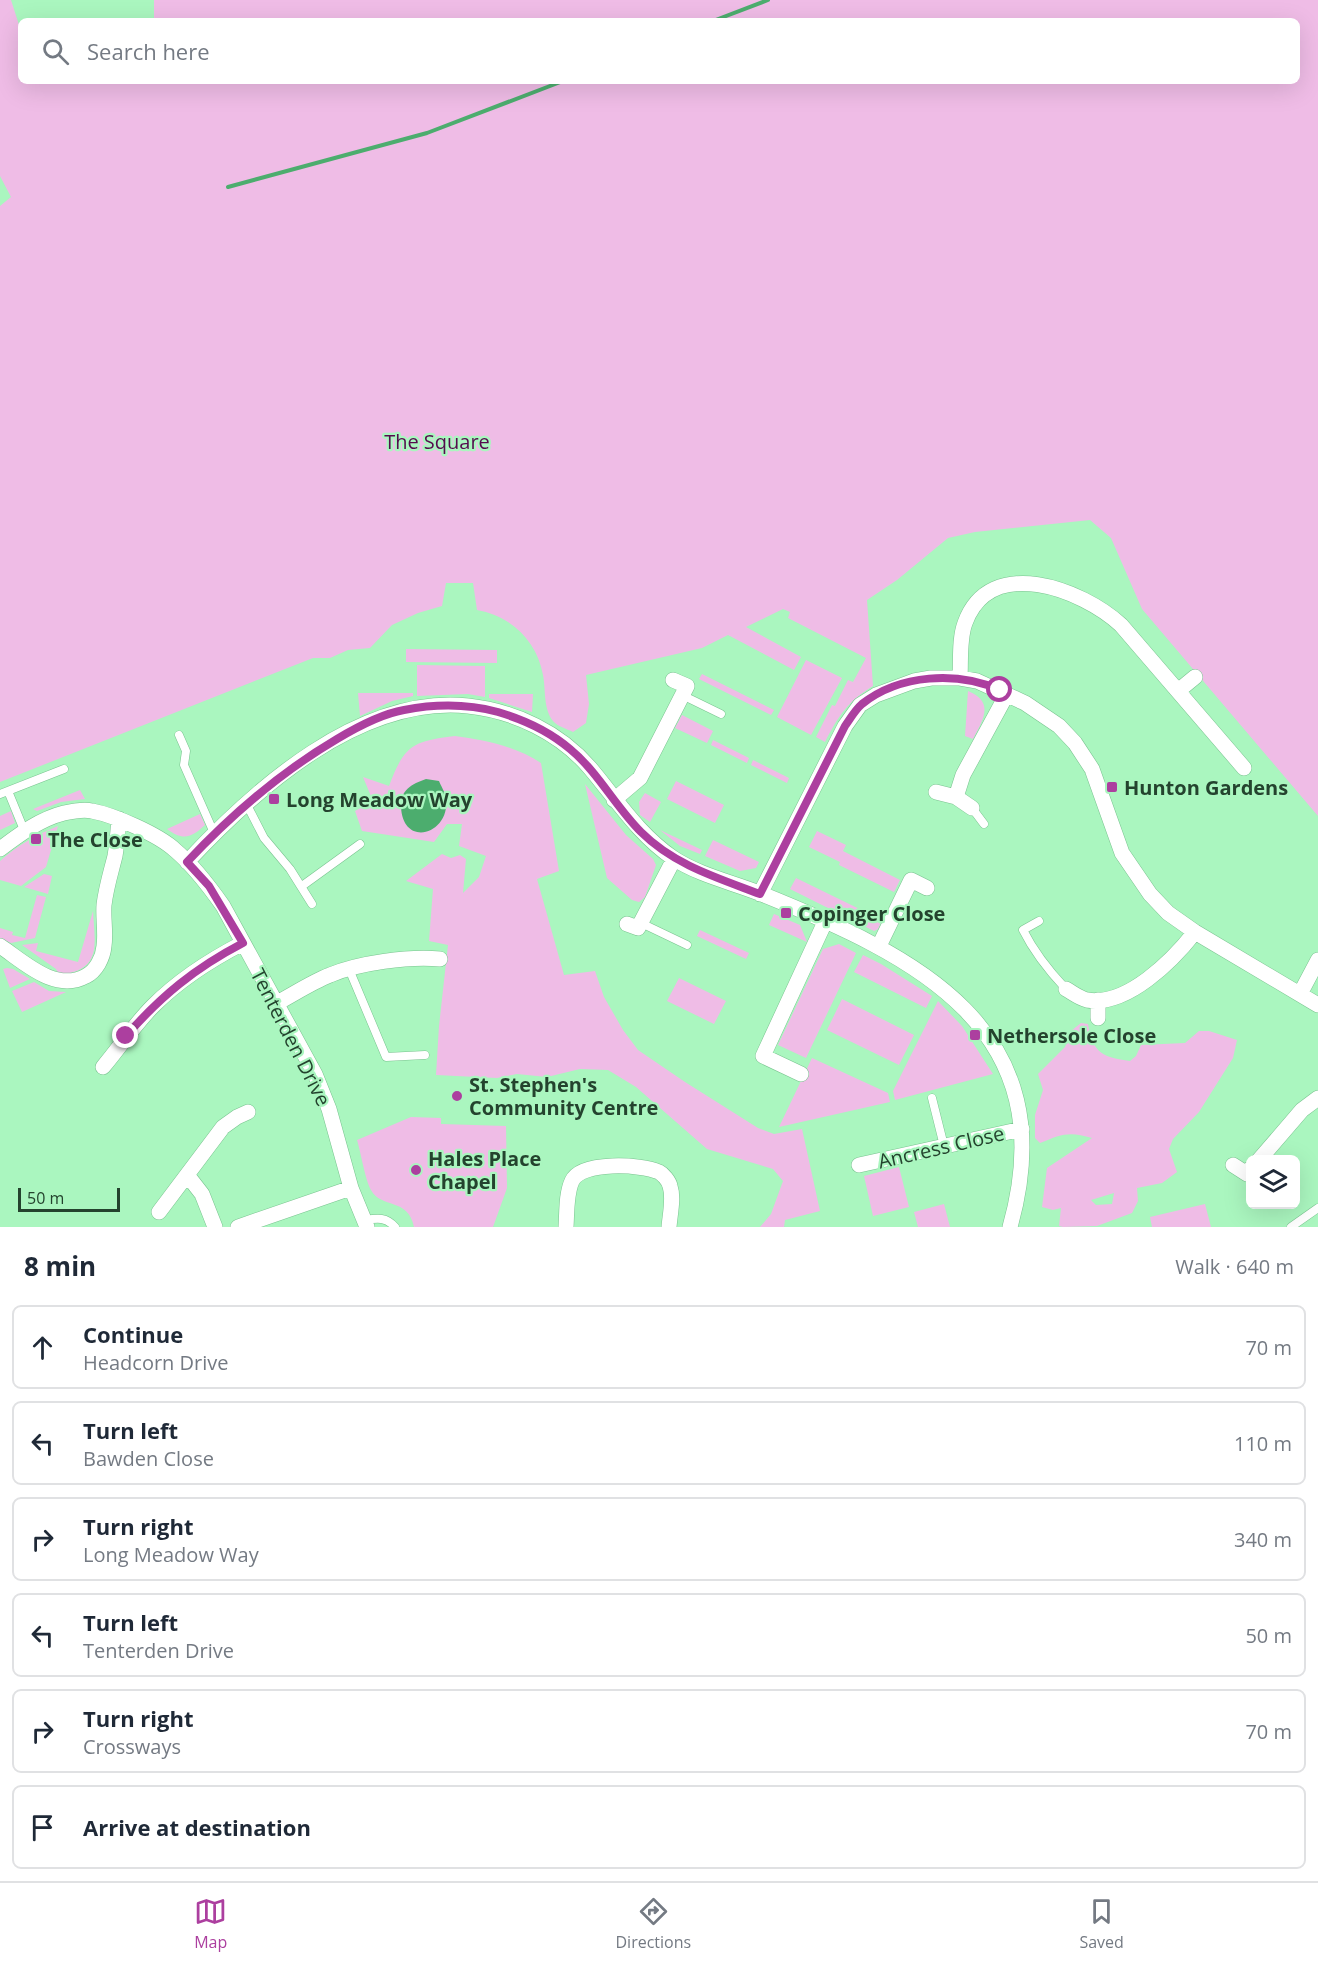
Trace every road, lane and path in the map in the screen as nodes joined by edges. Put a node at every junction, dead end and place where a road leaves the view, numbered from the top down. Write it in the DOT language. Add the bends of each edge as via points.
graph roads {
  1 [pos="1195,677"];
  2 [pos="960,678"];
  3 [pos="672,680"];
  4 [pos="1178,691"];
  5 [pos="1007,694"];
  6 [pos="682,695"];
  7 [pos="721,714"];
  8 [pos="179,735"];
  9 [pos="1244,768"];
  10 [pos="64,769"];
  11 [pos="9,791"];
  12 [pos="936,792"];
  13 [pos="0,794"];
  14 [pos="956,797"];
  15 [pos="614,800"];
  16 [pos="246,803"];
  17 [pos="972,808"];
  18 [pos="119,819"];
  19 [pos="984,824"];
  20 [pos="24,830"];
  21 [pos="214,833"];
  22 [pos="360,844"];
  23 [pos="0,849"];
  24 [pos="675,859"];
  25 [pos="187,862"];
  26 [pos="302,886"];
  27 [pos="927,888"];
  28 [pos="760,894"];
  29 [pos="312,904"];
  30 [pos="1039,921"];
  31 [pos="825,922"];
  32 [pos="634,924"];
  33 [pos="1195,932"];
  34 [pos="243,943"];
  35 [pos="687,945"];
  36 [pos="879,946"];
  37 [pos="2,951"];
  38 [pos="433,956"];
  39 [pos="1318,960"];
  40 [pos="349,969"];
  41 [pos="1066,989"];
  42 [pos="1300,994"];
  43 [pos="1098,1000"];
  44 [pos="277,1004"];
  45 [pos="1318,1005"];
  46 [pos="1098,1018"];
  47 [pos="425,1055"];
  48 [pos="105,1061"];
  49 [pos="801,1074"];
  50 [pos="932,1098"];
  51 [pos="1318,1098"];
  52 [pos="242,1117"];
  53 [pos="1022,1129"];
  54 [pos="944,1146"];
  55 [pos="1263,1155"];
  56 [pos="859,1165"];
  57 [pos="1233,1165"];
  58 [pos="1246,1174"];
  59 [pos="188,1176"];
  60 [pos="351,1188"];
  61 [pos="1318,1208"];
  62 [pos="159,1212"];
  63 [pos="366,1223"];
  64 [pos="215,1227"];
  65 [pos="238,1227"];
  66 [pos="395,1227"];
  67 [pos="566,1227"];
  68 [pos="669,1227"];
  69 [pos="1010,1227"];
  70 [pos="1292,1227"];
  1 -- 4 [label="street"];
  2 -- 4 [label="street" via="964,624 976,604 1002,586 1025,583 1062,591 1101,609 1130,634"];
  2 -- 5 [label="street"];
  2 -- 28 [label="street" via="914,681 860,705 845,726"];
  3 -- 6 [label="street" via="687,686"];
  4 -- 9 [label="street"];
  5 -- 14 [label="street" via="963,775"];
  5 -- 33 [label="street" via="1046,716 1076,743 1092,769 1114,836 1130,867 1168,913"];
  6 -- 7 [label="lane"];
  6 -- 15 [label="street" via="640,778"];
  8 -- 21 [label="lane" via="186,752 184,765"];
  10 -- 11 [label="lane"];
  11 -- 13 [label="lane"];
  11 -- 20 [label="lane"];
  12 -- 14 [label="street"];
  14 -- 17 [label="street"];
  15 -- 16 [label="street" via="572,749 546,730 513,716 468,706 443,706 403,710 358,727 308,756"];
  15 -- 24 [label="street" via="640,831"];
  16 -- 21 [label="street"];
  16 -- 26 [label="lane" via="264,838"];
  17 -- 19 [label="lane"];
  18 -- 20 [label="street, Tenterden Drive" via="78,811 63,813"];
  18 -- 25 [label="street, Tenterden Drive" via="174,848"];
  18 -- 37 [label="street" via="106,889 104,947 98,966 80,979 57,981"];
  20 -- 23 [label="street, Tenterden Drive"];
  21 -- 25 [label="street"];
  22 -- 26 [label="lane"];
  24 -- 28 [label="street"];
  24 -- 32 [label="street"];
  25 -- 34 [label="street, Tenterden Drive" via="209,886"];
  26 -- 29 [label="lane"];
  27 -- 36 [label="street" via="911,880"];
  28 -- 31 [label="street"];
  30 -- 41 [label="lane" via="1023,930 1050,973"];
  31 -- 36 [label="street"];
  31 -- 49 [label="street" via="763,1056"];
  32 -- 35 [label="lane"];
  33 -- 42 [label="street"];
  33 -- 43 [label="street" via="1167,964 1138,986"];
  34 -- 44 [label="street, Tenterden Drive"];
  34 -- 48 [label="street" via="172,988"];
  36 -- 53 [label="street" via="940,987 988,1035 1010,1076"];
  38 -- 40 [label="street"];
  39 -- 42 [label="street"];
  40 -- 44 [label="street" via="329,975"];
  40 -- 47 [label="lane" via="386,1057"];
  41 -- 43 [label="street" via="1087,1000"];
  42 -- 45 [label="street"];
  43 -- 46 [label="street"];
  44 -- 60 [label="street, Tenterden Drive" via="315,1074 337,1126"];
  50 -- 54 [label="lane"];
  51 -- 55 [label="street" via="1302,1110"];
  52 -- 59 [label="street" via="223,1127"];
  53 -- 54 [label="street, Ancress Close"];
  53 -- 69 [label="street" via="1019,1182"];
  54 -- 56 [label="street, Ancress Close"];
  57 -- 58 [label="street"];
  59 -- 62 [label="street"];
  59 -- 64 [label="street" via="202,1194"];
  60 -- 63 [label="street, Tenterden Drive"];
  60 -- 65 [label="street"];
  61 -- 70 [label="lane"];
  63 -- 66 [label="lane" via="380,1218"];
  67 -- 68 [label="street" via="572,1181 577,1174 595,1167 647,1168 662,1173 670,1185 672,1200"];
}
